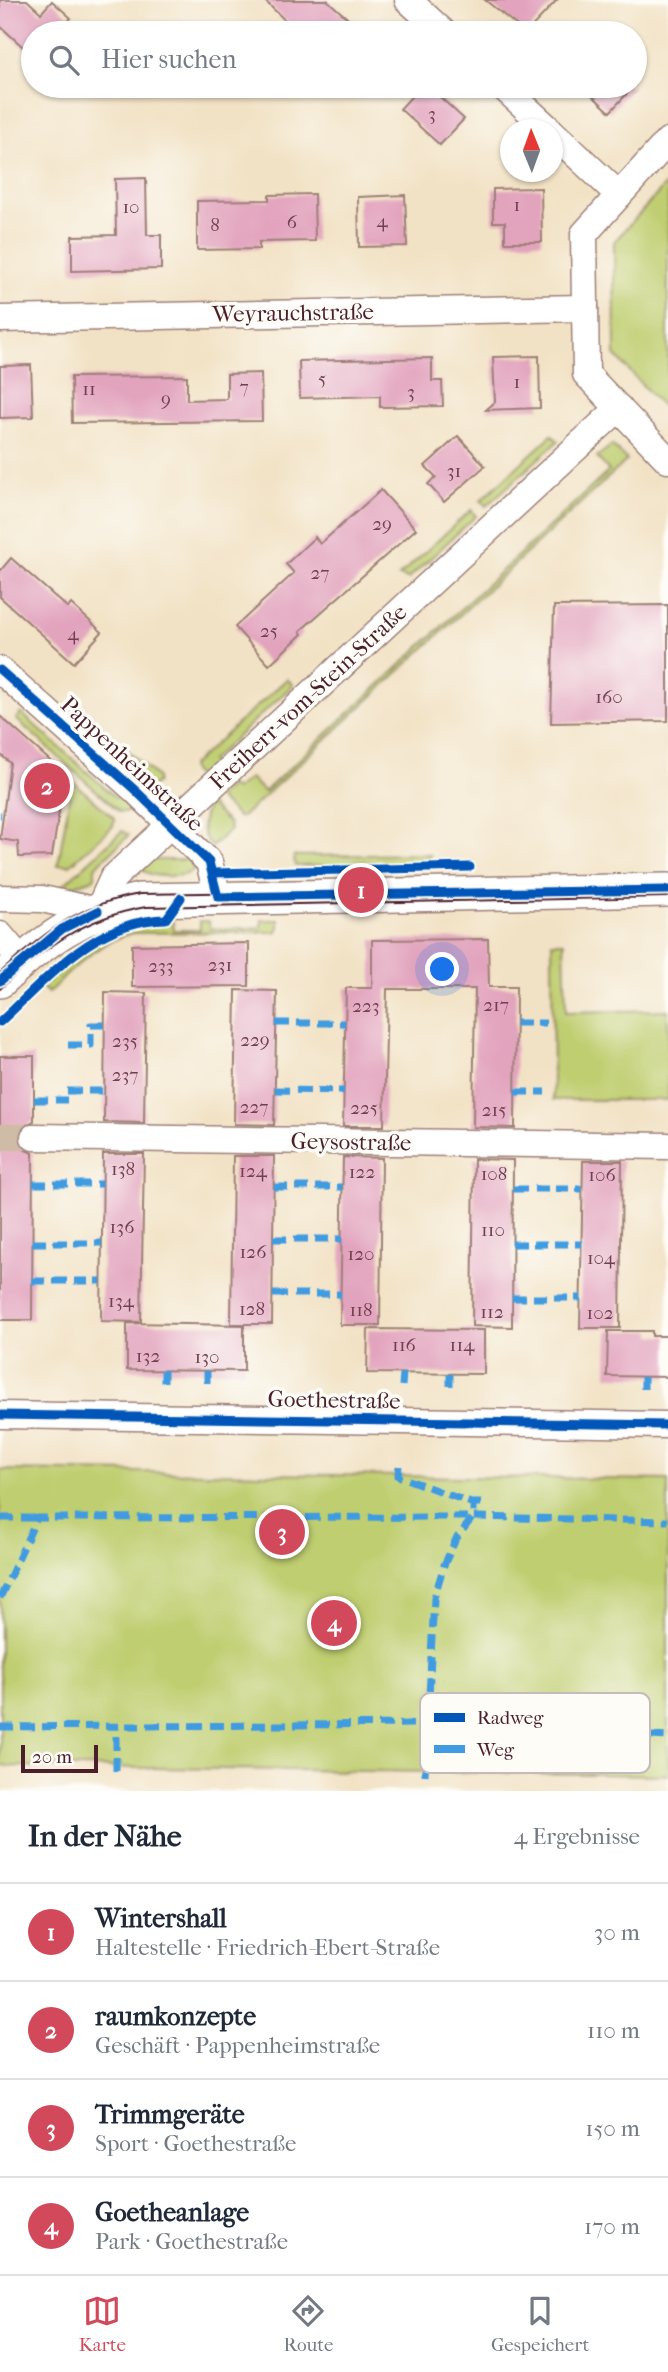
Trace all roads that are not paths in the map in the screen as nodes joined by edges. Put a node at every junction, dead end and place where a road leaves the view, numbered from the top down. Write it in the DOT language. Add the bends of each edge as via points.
graph roads {
  1 [pos="408,0"];
  2 [pos="431,21"];
  3 [pos="515,98"];
  4 [pos="538,119"];
  5 [pos="668,141"];
  6 [pos="563,142"];
  7 [pos="619,195"];
  8 [pos="585,308"];
  9 [pos="0,319"];
  10 [pos="619,408"];
  11 [pos="668,460"];
  12 [pos="0,670"];
  13 [pos="171,825"];
  14 [pos="668,890"];
  15 [pos="218,897"];
  16 [pos="0,898"];
  17 [pos="98,911"];
  18 [pos="8,955"];
  19 [pos="34,1137"];
  20 [pos="668,1146"];
  21 [pos="0,1415"];
  22 [pos="668,1425"];
  1 -- 2 [label="street"];
  3 -- 4 [label="street"];
  5 -- 7 [label="street"];
  6 -- 7 [label="street"];
  7 -- 8 [label="street" via="584,234"];
  8 -- 9 [label="street, Weyrauchstraße"];
  8 -- 10 [label="street" via="586,374"];
  10 -- 11 [label="street"];
  10 -- 13 [label="street, Freiherr-vom-Stein-Straße"];
  12 -- 13 [label="street, Pappenheimstraße"];
  13 -- 15 [label="street, Pappenheimstraße" via="209,862"];
  13 -- 17 [label="street, Freiherr-vom-Stein-Straße" via="113,878"];
  14 -- 15 [label="street"];
  15 -- 17 [label="street" via="140,900"];
  16 -- 17 [label="street" via="42,899"];
  17 -- 18 [label="street"];
  19 -- 20 [label="street, Geysostraße"];
  21 -- 22 [label="street, Goethestraße"];
}
